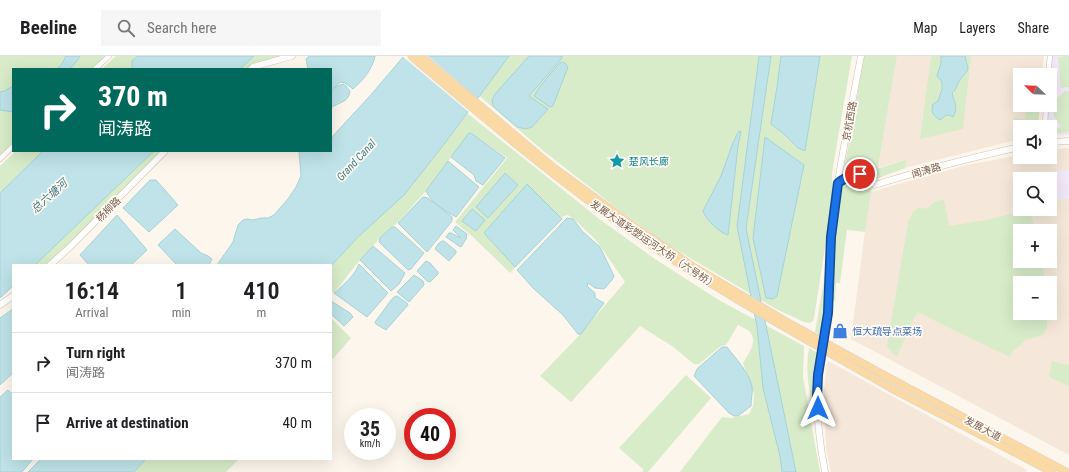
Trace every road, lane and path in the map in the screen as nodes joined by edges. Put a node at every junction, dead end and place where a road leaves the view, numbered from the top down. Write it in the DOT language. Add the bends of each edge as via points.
graph roads {
  1 [pos="109,56"];
  2 [pos="292,56"];
  3 [pos="411,56"];
  4 [pos="421,56"];
  5 [pos="861,56"];
  6 [pos="1050,56"];
  7 [pos="96,68"];
  8 [pos="252,68"];
  9 [pos="1049,68"];
  10 [pos="1069,141"];
  11 [pos="1057,142"];
  12 [pos="12,147"];
  13 [pos="1013,149"];
  14 [pos="164,152"];
  15 [pos="0,159"];
  16 [pos="838,183"];
  17 [pos="51,264"];
  18 [pos="12,297"];
  19 [pos="0,305"];
  20 [pos="899,383"];
  21 [pos="896,391"];
  22 [pos="825,472"];
  23 [pos="1052,472"];
  24 [pos="1067,472"];
  1 -- 7 [label="street"];
  2 -- 8 [label="street"];
  3 -- 21 [label="main road, 发展大道彩塑运河大桥（六号桥）, bridge" via="527,153 632,233 722,290"];
  4 -- 20 [label="main road, 发展大道彩塑运河大桥（六号桥）, bridge" via="553,167 636,228 694,267 773,314"];
  5 -- 16 [label="street, 京杭西路"];
  6 -- 9 [label="street"];
  10 -- 11 [label="street"];
  12 -- 15 [label="street"];
  13 -- 16 [label="street, 闻涛路" via="875,185 860,174 852,174"];
  14 -- 17 [label="street, 杨柳路"];
  16 -- 22 [label="street, 京杭西路" via="830,246 828,313 817,397 820,444"];
  18 -- 19 [label="street"];
  20 -- 24 [label="main road, 发展大道"];
  21 -- 23 [label="main road, 发展大道"];
}
